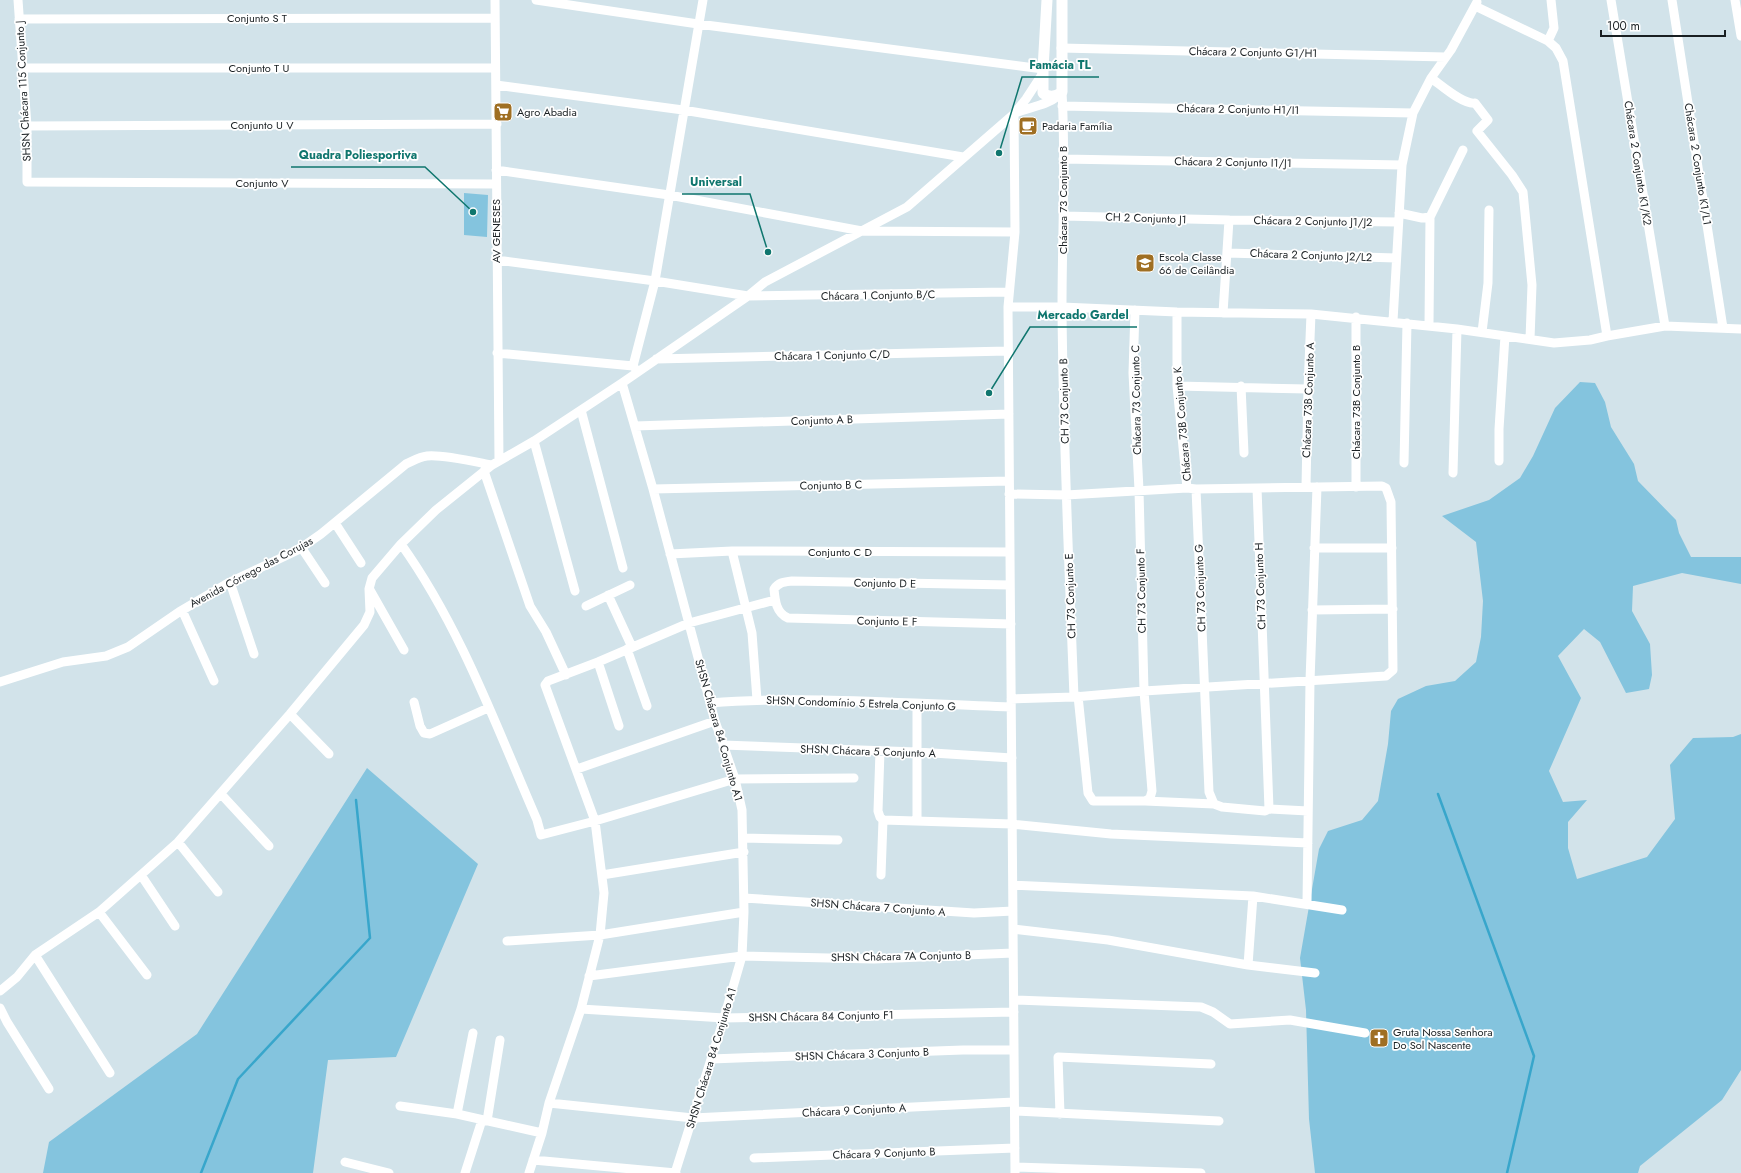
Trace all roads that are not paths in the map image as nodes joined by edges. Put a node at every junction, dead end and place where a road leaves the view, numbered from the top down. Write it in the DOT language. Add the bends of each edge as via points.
graph roads {
  1 [pos="18,0"];
  2 [pos="495,0"];
  3 [pos="536,0"];
  4 [pos="702,0"];
  5 [pos="1047,0"];
  6 [pos="1062,0"];
  7 [pos="1551,0"];
  8 [pos="1611,0"];
  9 [pos="1672,0"];
  10 [pos="1735,0"];
  11 [pos="1477,3"];
  12 [pos="495,18"];
  13 [pos="19,19"];
  14 [pos="698,24"];
  15 [pos="1741,36"];
  16 [pos="1548,41"];
  17 [pos="1061,48"];
  18 [pos="1446,57"];
  19 [pos="23,68"];
  20 [pos="495,68"];
  21 [pos="1043,71"];
  22 [pos="1431,78"];
  23 [pos="496,85"];
  24 [pos="1060,98"];
  25 [pos="684,110"];
  26 [pos="1414,113"];
  27 [pos="1014,114"];
  28 [pos="497,124"];
  29 [pos="27,126"];
  30 [pos="1463,150"];
  31 [pos="962,157"];
  32 [pos="1063,159"];
  33 [pos="1402,165"];
  34 [pos="496,170"];
  35 [pos="27,182"];
  36 [pos="496,184"];
  37 [pos="669,195"];
  38 [pos="1489,210"];
  39 [pos="1399,213"];
  40 [pos="1064,216"];
  41 [pos="1430,217"];
  42 [pos="1229,220"];
  43 [pos="1398,222"];
  44 [pos="862,231"];
  45 [pos="1015,232"];
  46 [pos="1227,252"];
  47 [pos="1396,258"];
  48 [pos="497,260"];
  49 [pos="655,281"];
  50 [pos="1008,292"];
  51 [pos="748,296"];
  52 [pos="1008,307"];
  53 [pos="1062,307"];
  54 [pos="1135,310"];
  55 [pos="1177,312"];
  56 [pos="1223,313"];
  57 [pos="1311,314"];
  58 [pos="1356,317"];
  59 [pos="1394,321"];
  60 [pos="1407,323"];
  61 [pos="1429,326"];
  62 [pos="1665,326"];
  63 [pos="1723,328"];
  64 [pos="1457,329"];
  65 [pos="1741,329"];
  66 [pos="1482,332"];
  67 [pos="1505,336"];
  68 [pos="1607,336"];
  69 [pos="1530,339"];
  70 [pos="1008,351"];
  71 [pos="497,353"];
  72 [pos="656,359"];
  73 [pos="636,369"];
  74 [pos="622,383"];
  75 [pos="1177,386"];
  76 [pos="1241,386"];
  77 [pos="1308,389"];
  78 [pos="580,410"];
  79 [pos="1009,414"];
  80 [pos="635,426"];
  81 [pos="534,441"];
  82 [pos="1244,454"];
  83 [pos="1499,461"];
  84 [pos="496,463"];
  85 [pos="1404,463"];
  86 [pos="484,471"];
  87 [pos="1453,474"];
  88 [pos="1009,481"];
  89 [pos="1306,486"];
  90 [pos="1317,487"];
  91 [pos="1356,487"];
  92 [pos="1257,488"];
  93 [pos="653,489"];
  94 [pos="1192,489"];
  95 [pos="1139,490"];
  96 [pos="1009,494"];
  97 [pos="1066,495"];
  98 [pos="335,523"];
  99 [pos="401,544"];
  100 [pos="302,547"];
  101 [pos="1314,548"];
  102 [pos="1392,548"];
  103 [pos="732,551"];
  104 [pos="1010,552"];
  105 [pos="670,554"];
  106 [pos="361,563"];
  107 [pos="623,568"];
  108 [pos="230,582"];
  109 [pos="325,582"];
  110 [pos="630,585"];
  111 [pos="1010,585"];
  112 [pos="369,589"];
  113 [pos="575,591"];
  114 [pos="608,595"];
  115 [pos="775,600"];
  116 [pos="586,606"];
  117 [pos="745,607"];
  118 [pos="1393,609"];
  119 [pos="182,610"];
  120 [pos="1312,610"];
  121 [pos="689,623"];
  122 [pos="1010,624"];
  123 [pos="630,648"];
  124 [pos="404,650"];
  125 [pos="254,654"];
  126 [pos="598,662"];
  127 [pos="566,675"];
  128 [pos="214,681"];
  129 [pos="1310,681"];
  130 [pos="0,682"];
  131 [pos="1264,684"];
  132 [pos="1204,688"];
  133 [pos="1144,691"];
  134 [pos="1076,697"];
  135 [pos="757,700"];
  136 [pos="414,702"];
  137 [pos="710,703"];
  138 [pos="1011,703"];
  139 [pos="917,704"];
  140 [pos="647,706"];
  141 [pos="488,708"];
  142 [pos="290,714"];
  143 [pos="715,721"];
  144 [pos="620,726"];
  145 [pos="723,745"];
  146 [pos="880,751"];
  147 [pos="917,752"];
  148 [pos="329,754"];
  149 [pos="1012,758"];
  150 [pos="577,769"];
  151 [pos="854,778"];
  152 [pos="735,779"];
  153 [pos="221,794"];
  154 [pos="1145,801"];
  155 [pos="1214,804"];
  156 [pos="1269,809"];
  157 [pos="1308,811"];
  158 [pos="883,820"];
  159 [pos="917,820"];
  160 [pos="595,822"];
  161 [pos="1012,824"];
  162 [pos="743,838"];
  163 [pos="838,840"];
  164 [pos="178,842"];
  165 [pos="1308,843"];
  166 [pos="269,846"];
  167 [pos="744,852"];
  168 [pos="141,875"];
  169 [pos="602,875"];
  170 [pos="881,875"];
  171 [pos="1013,885"];
  172 [pos="218,892"];
  173 [pos="1253,896"];
  174 [pos="744,898"];
  175 [pos="1307,903"];
  176 [pos="1342,910"];
  177 [pos="1013,911"];
  178 [pos="99,912"];
  179 [pos="744,912"];
  180 [pos="176,926"];
  181 [pos="1013,929"];
  182 [pos="600,935"];
  183 [pos="507,941"];
  184 [pos="1013,953"];
  185 [pos="35,955"];
  186 [pos="742,956"];
  187 [pos="1248,965"];
  188 [pos="1315,973"];
  189 [pos="147,975"];
  190 [pos="589,976"];
  191 [pos="0,991"];
  192 [pos="1014,1000"];
  193 [pos="0,1008"];
  194 [pos="581,1009"];
  195 [pos="1014,1012"];
  196 [pos="724,1018"];
  197 [pos="473,1033"];
  198 [pos="1365,1033"];
  199 [pos="500,1040"];
  200 [pos="1014,1050"];
  201 [pos="711,1059"];
  202 [pos="1211,1064"];
  203 [pos="110,1073"];
  204 [pos="49,1089"];
  205 [pos="550,1103"];
  206 [pos="400,1106"];
  207 [pos="1015,1106"];
  208 [pos="457,1114"];
  209 [pos="1060,1114"];
  210 [pos="693,1118"];
  211 [pos="1219,1120"];
  212 [pos="485,1121"];
  213 [pos="542,1133"];
  214 [pos="1015,1148"];
  215 [pos="754,1158"];
  216 [pos="533,1160"];
  217 [pos="345,1162"];
  218 [pos="1015,1170"];
  219 [pos="389,1173"];
  220 [pos="465,1173"];
  221 [pos="529,1173"];
  222 [pos="676,1173"];
  223 [pos="1201,1173"];
  1 -- 13 [label="street, SHSN Chácara 115 Conjunto J"];
  2 -- 12 [label="street, AV GENESES"];
  3 -- 14 [label="street"];
  4 -- 14 [label="street"];
  5 -- 21 [label="street"];
  6 -- 17 [label="street"];
  7 -- 16 [label="street" via="1554,28"];
  8 -- 62 [label="street, Chácara 2 Conjunto K1/K2"];
  9 -- 63 [label="street, Chácara 2 Conjunto K1/L1"];
  10 -- 15 [label="street"];
  11 -- 16 [label="street"];
  11 -- 18 [label="street"];
  12 -- 13 [label="street, Conjunto S T"];
  12 -- 20 [label="street, AV GENESES"];
  13 -- 19 [label="street, SHSN Chácara 115 Conjunto J"];
  14 -- 21 [label="street"];
  14 -- 25 [label="street"];
  16 -- 68 [label="street" via="1556,48 1563,61"];
  17 -- 18 [label="street, Chácara 2 Conjunto G1/H1"];
  17 -- 24 [label="street"];
  18 -- 22 [label="street"];
  19 -- 20 [label="street, Conjunto T U"];
  19 -- 29 [label="street, SHSN Chácara 115 Conjunto J"];
  20 -- 23 [label="street, AV GENESES"];
  21 -- 24 [label="street" via="1043,93 1046,96"];
  21 -- 27 [label="street"];
  22 -- 26 [label="street"];
  22 -- 69 [label="street" via="1455,95 1475,103 1488,120 1477,131 1523,192 1532,285"];
  23 -- 25 [label="street"];
  23 -- 28 [label="street, AV GENESES"];
  24 -- 26 [label="street, Chácara 2 Conjunto H1/I1"];
  24 -- 27 [label="street"];
  24 -- 32 [label="street, Chácara 73 Conjunto B"];
  25 -- 31 [label="street"];
  25 -- 37 [label="street"];
  26 -- 33 [label="street"];
  27 -- 31 [label="street"];
  27 -- 45 [label="street"];
  28 -- 29 [label="street, Conjunto U V"];
  28 -- 34 [label="street, AV GENESES"];
  29 -- 35 [label="street, SHSN Chácara 115 Conjunto J"];
  30 -- 41 [label="street"];
  31 -- 44 [label="street" via="907,207"];
  32 -- 33 [label="street, Chácara 2 Conjunto I1/J1"];
  32 -- 40 [label="street, Chácara 73 Conjunto B"];
  33 -- 39 [label="street"];
  34 -- 36 [label="street, AV GENESES"];
  34 -- 37 [label="street"];
  35 -- 36 [label="street, Conjunto V"];
  36 -- 48 [label="street, AV GENESES"];
  37 -- 44 [label="street"];
  37 -- 49 [label="street"];
  38 -- 66 [label="street" via="1488,283"];
  39 -- 41 [label="street" via="1422,218"];
  39 -- 43 [label="street"];
  40 -- 42 [label="street, CH 2 Conjunto J1"];
  40 -- 53 [label="street, Chácara 73 Conjunto B"];
  41 -- 61 [label="street"];
  42 -- 43 [label="street, Chácara 2 Conjunto J1/J2"];
  42 -- 46 [label="street"];
  43 -- 47 [label="street"];
  44 -- 45 [label="street"];
  44 -- 51 [label="street" via="785,270"];
  45 -- 50 [label="street"];
  46 -- 47 [label="street, Chácara 2 Conjunto J2/L2"];
  46 -- 56 [label="street"];
  47 -- 59 [label="street"];
  48 -- 49 [label="street, Chácara 1 Conjunto B/C"];
  48 -- 71 [label="street, AV GENESES"];
  49 -- 51 [label="street, Chácara 1 Conjunto B/C"];
  49 -- 73 [label="street"];
  50 -- 51 [label="street, Chácara 1 Conjunto B/C"];
  50 -- 52 [label="street"];
  51 -- 72 [label="street"];
  52 -- 53 [label="street"];
  52 -- 70 [label="street"];
  53 -- 54 [label="street"];
  53 -- 97 [label="street, CH 73 Conjunto B"];
  54 -- 55 [label="street"];
  54 -- 95 [label="street, Chácara 73 Conjunto C" via="1133,373"];
  55 -- 56 [label="street"];
  55 -- 75 [label="street, Chácara 73B Conjunto K"];
  56 -- 57 [label="street"];
  57 -- 58 [label="street"];
  57 -- 77 [label="street, Chácara 73B Conjunto A"];
  58 -- 59 [label="street"];
  58 -- 91 [label="street, Chácara 73B Conjunto B"];
  59 -- 60 [label="street"];
  60 -- 61 [label="street"];
  60 -- 85 [label="street"];
  61 -- 64 [label="street"];
  62 -- 63 [label="street"];
  62 -- 68 [label="street"];
  63 -- 65 [label="street"];
  64 -- 66 [label="street"];
  64 -- 87 [label="street"];
  66 -- 67 [label="street"];
  67 -- 69 [label="street"];
  67 -- 83 [label="street"];
  68 -- 69 [label="street" via="1554,343"];
  70 -- 72 [label="street, Chácara 1 Conjunto C/D"];
  70 -- 79 [label="street"];
  71 -- 73 [label="street"];
  71 -- 84 [label="street, AV GENESES"];
  72 -- 73 [label="street"];
  73 -- 74 [label="street"];
  74 -- 78 [label="street"];
  74 -- 80 [label="street, SHSN Chácara 84 Conjunto A1"];
  75 -- 76 [label="street"];
  75 -- 94 [label="street, Chácara 73B Conjunto K"];
  76 -- 77 [label="street"];
  76 -- 82 [label="street"];
  77 -- 89 [label="street, Chácara 73B Conjunto A"];
  78 -- 81 [label="street"];
  78 -- 107 [label="street"];
  79 -- 80 [label="street, Conjunto A B"];
  79 -- 88 [label="street"];
  80 -- 93 [label="street, SHSN Chácara 84 Conjunto A1"];
  81 -- 84 [label="street"];
  81 -- 113 [label="street"];
  84 -- 86 [label="street"];
  84 -- 98 [label="street, Avenida Córrego das Corujas" via="428,456 420,458 406,464"];
  86 -- 99 [label="street" via="436,510"];
  86 -- 127 [label="street" via="530,606 546,632"];
  88 -- 93 [label="street, Conjunto B C"];
  88 -- 96 [label="street"];
  89 -- 90 [label="street"];
  89 -- 92 [label="street"];
  90 -- 91 [label="street"];
  90 -- 101 [label="street"];
  91 -- 102 [label="street" via="1386,488 1391,502"];
  92 -- 94 [label="street"];
  92 -- 131 [label="street, CH 73 Conjunto H"];
  93 -- 105 [label="street, SHSN Chácara 84 Conjunto A1"];
  94 -- 95 [label="street"];
  94 -- 132 [label="street, CH 73 Conjunto G"];
  95 -- 97 [label="street"];
  95 -- 133 [label="street, CH 73 Conjunto F"];
  96 -- 97 [label="street"];
  96 -- 104 [label="street"];
  97 -- 134 [label="street, CH 73 Conjunto E"];
  98 -- 100 [label="street, Avenida Córrego das Corujas"];
  98 -- 106 [label="street"];
  99 -- 112 [label="street" via="372,578"];
  99 -- 141 [label="street" via="422,573 451,626 476,676"];
  100 -- 108 [label="street, Avenida Córrego das Corujas"];
  100 -- 109 [label="street"];
  101 -- 102 [label="street"];
  101 -- 120 [label="street"];
  102 -- 118 [label="street"];
  103 -- 104 [label="street, Conjunto C D"];
  103 -- 105 [label="street, Conjunto C D"];
  103 -- 117 [label="street"];
  104 -- 111 [label="street"];
  105 -- 121 [label="street, SHSN Chácara 84 Conjunto A1"];
  108 -- 119 [label="street, Avenida Córrego das Corujas"];
  108 -- 125 [label="street"];
  110 -- 114 [label="street"];
  111 -- 115 [label="street, Conjunto D E" via="782,582 774,589"];
  111 -- 122 [label="street"];
  112 -- 124 [label="street"];
  112 -- 142 [label="street" via="370,612 364,625"];
  114 -- 116 [label="street"];
  114 -- 123 [label="street"];
  115 -- 117 [label="street"];
  115 -- 122 [label="street, Conjunto E F" via="780,612 788,618"];
  117 -- 121 [label="street"];
  117 -- 135 [label="street" via="752,633"];
  118 -- 120 [label="street"];
  118 -- 129 [label="street, SHSN Condomínio 5 Estrela Conjunto G" via="1391,674"];
  119 -- 128 [label="street"];
  119 -- 130 [label="street, Avenida Córrego das Corujas" via="128,647 113,653 63,662"];
  120 -- 129 [label="street"];
  121 -- 123 [label="street"];
  121 -- 137 [label="street, SHSN Chácara 84 Conjunto A1"];
  122 -- 138 [label="street"];
  123 -- 126 [label="street"];
  123 -- 140 [label="street"];
  126 -- 127 [label="street"];
  126 -- 144 [label="street"];
  127 -- 150 [label="street" via="548,681 545,685"];
  129 -- 131 [label="street, SHSN Condomínio 5 Estrela Conjunto G"];
  129 -- 157 [label="street"];
  131 -- 132 [label="street, SHSN Condomínio 5 Estrela Conjunto G"];
  131 -- 156 [label="street, CH 73 Conjunto H"];
  132 -- 133 [label="street, SHSN Condomínio 5 Estrela Conjunto G"];
  132 -- 155 [label="street, CH 73 Conjunto G" via="1209,792"];
  133 -- 134 [label="street, SHSN Condomínio 5 Estrela Conjunto G"];
  133 -- 154 [label="street, CH 73 Conjunto F" via="1152,791 1150,798"];
  134 -- 138 [label="street, SHSN Condomínio 5 Estrela Conjunto G"];
  134 -- 154 [label="street, CH 73 Conjunto E" via="1090,799 1099,802"];
  135 -- 137 [label="street, SHSN Condomínio 5 Estrela Conjunto G"];
  135 -- 139 [label="street, SHSN Condomínio 5 Estrela Conjunto G"];
  136 -- 141 [label="street" via="420,726 424,733 430,734"];
  137 -- 143 [label="street, SHSN Chácara 84 Conjunto A1"];
  138 -- 139 [label="street, SHSN Condomínio 5 Estrela Conjunto G"];
  138 -- 149 [label="street"];
  139 -- 147 [label="street"];
  141 -- 160 [label="street" via="537,820 540,835"];
  142 -- 148 [label="street"];
  142 -- 153 [label="street"];
  143 -- 145 [label="street, SHSN Chácara 84 Conjunto A1"];
  143 -- 150 [label="street"];
  145 -- 146 [label="street, SHSN Chácara 5 Conjunto A"];
  145 -- 152 [label="street, SHSN Chácara 84 Conjunto A1"];
  146 -- 147 [label="street, SHSN Chácara 5 Conjunto A"];
  146 -- 158 [label="street" via="878,811"];
  147 -- 149 [label="street, SHSN Chácara 5 Conjunto A"];
  147 -- 159 [label="street"];
  149 -- 161 [label="street"];
  150 -- 160 [label="street"];
  151 -- 152 [label="street"];
  152 -- 160 [label="street"];
  152 -- 162 [label="street, SHSN Chácara 84 Conjunto A1" via="742,810"];
  153 -- 164 [label="street"];
  153 -- 166 [label="street"];
  154 -- 155 [label="street"];
  155 -- 156 [label="street" via="1265,811"];
  156 -- 157 [label="street"];
  157 -- 165 [label="street"];
  158 -- 159 [label="street"];
  158 -- 170 [label="street"];
  159 -- 161 [label="street"];
  160 -- 169 [label="street"];
  161 -- 165 [label="street" via="1111,834"];
  161 -- 171 [label="street"];
  162 -- 163 [label="street"];
  162 -- 167 [label="street, SHSN Chácara 84 Conjunto A1"];
  164 -- 168 [label="street"];
  164 -- 172 [label="street"];
  165 -- 175 [label="street"];
  167 -- 169 [label="street"];
  167 -- 174 [label="street, SHSN Chácara 84 Conjunto A1"];
  168 -- 178 [label="street"];
  168 -- 180 [label="street"];
  169 -- 182 [label="street" via="604,893"];
  171 -- 173 [label="street"];
  171 -- 177 [label="street"];
  173 -- 175 [label="street"];
  173 -- 187 [label="street"];
  174 -- 177 [label="street, SHSN Chácara 7 Conjunto A" via="974,913"];
  174 -- 179 [label="street, SHSN Chácara 84 Conjunto A1"];
  175 -- 176 [label="street"];
  177 -- 181 [label="street"];
  178 -- 185 [label="street"];
  178 -- 189 [label="street"];
  179 -- 182 [label="street"];
  179 -- 186 [label="street, SHSN Chácara 84 Conjunto A1"];
  181 -- 184 [label="street"];
  181 -- 187 [label="street" via="1108,940"];
  182 -- 183 [label="street"];
  182 -- 190 [label="street"];
  184 -- 186 [label="street, SHSN Chácara 7A Conjunto B" via="874,959"];
  184 -- 192 [label="street"];
  185 -- 191 [label="street" via="17,977"];
  185 -- 203 [label="street"];
  186 -- 190 [label="street, SHSN Chácara 7A Conjunto B"];
  186 -- 196 [label="street, SHSN Chácara 84 Conjunto A1"];
  187 -- 188 [label="street"];
  190 -- 194 [label="street"];
  192 -- 195 [label="street"];
  192 -- 198 [label="street" via="1201,1007 1230,1024 1290,1020"];
  193 -- 204 [label="street"];
  194 -- 196 [label="street, SHSN Chácara 84 Conjunto F1"];
  194 -- 205 [label="street"];
  195 -- 196 [label="street, SHSN Chácara 84 Conjunto F1"];
  195 -- 200 [label="street"];
  196 -- 201 [label="street, SHSN Chácara 84 Conjunto A1"];
  197 -- 208 [label="street"];
  199 -- 212 [label="street"];
  200 -- 201 [label="street, SHSN Chácara 3 Conjunto B"];
  200 -- 207 [label="street"];
  201 -- 210 [label="street, SHSN Chácara 84 Conjunto A1"];
  202 -- 209 [label="street" via="1058,1057"];
  205 -- 210 [label="street, Chácara 9 Conjunto A"];
  205 -- 213 [label="street"];
  206 -- 208 [label="street"];
  207 -- 209 [label="street, Chácara 9 Conjunto A"];
  207 -- 210 [label="street, Chácara 9 Conjunto A"];
  207 -- 214 [label="street"];
  208 -- 212 [label="street"];
  209 -- 211 [label="street, Chácara 9 Conjunto A"];
  210 -- 222 [label="street, SHSN Chácara 84 Conjunto A1"];
  212 -- 213 [label="street"];
  212 -- 220 [label="street"];
  213 -- 216 [label="street"];
  214 -- 215 [label="street, Chácara 9 Conjunto B"];
  214 -- 218 [label="street"];
  216 -- 221 [label="street"];
  216 -- 222 [label="street"];
  217 -- 219 [label="street"];
  218 -- 223 [label="street"];
}
